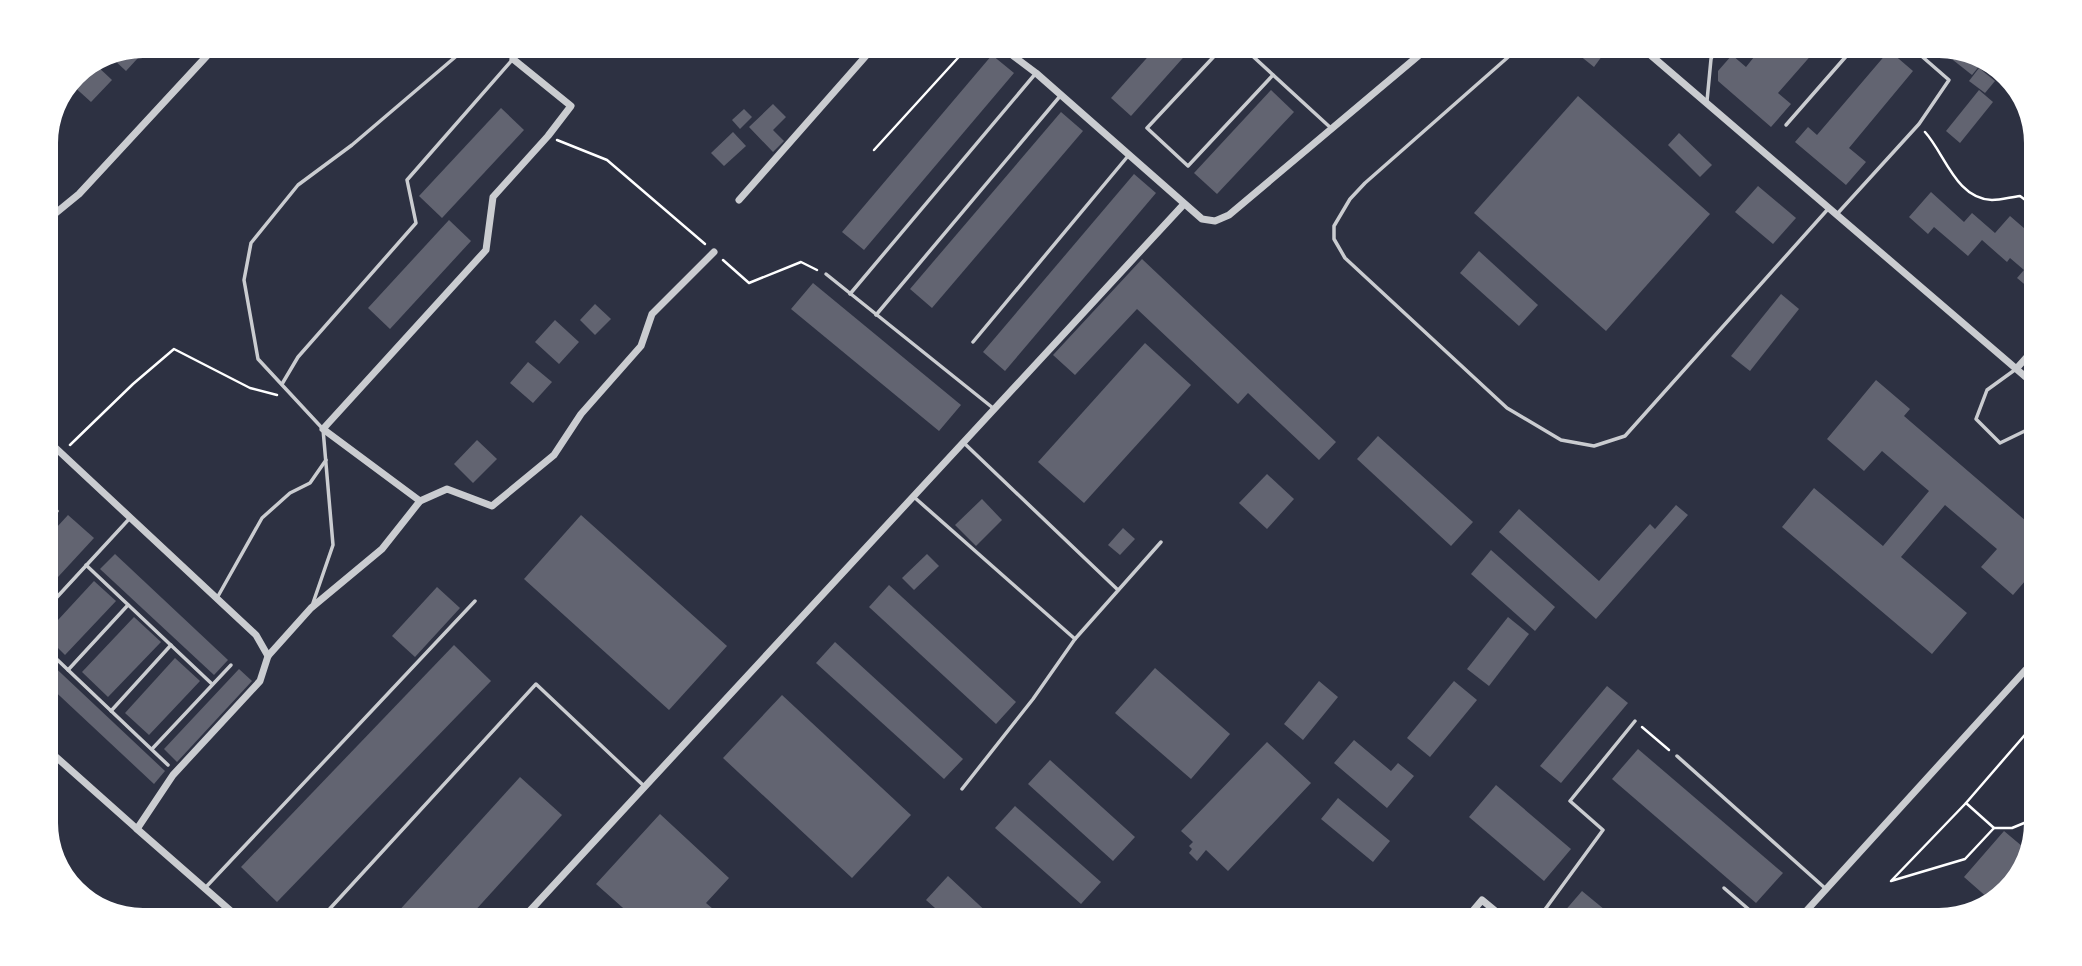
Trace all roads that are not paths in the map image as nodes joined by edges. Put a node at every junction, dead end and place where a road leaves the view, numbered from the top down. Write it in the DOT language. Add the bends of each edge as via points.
graph roads {
  1 [pos="205,58"];
  2 [pos="454,58"];
  3 [pos="863,58"];
  4 [pos="1017,58"];
  5 [pos="1213,58"];
  6 [pos="1255,58"];
  7 [pos="1416,58"];
  8 [pos="1508,58"];
  9 [pos="1654,58"];
  10 [pos="1711,58"];
  11 [pos="1844,58"];
  12 [pos="1924,58"];
  13 [pos="513,59"];
  14 [pos="1036,73"];
  15 [pos="1273,75"];
  16 [pos="1061,95"];
  17 [pos="1707,103"];
  18 [pos="1786,125"];
  19 [pos="1332,129"];
  20 [pos="1128,156"];
  21 [pos="739,200"];
  22 [pos="1184,204"];
  23 [pos="1829,207"];
  24 [pos="58,211"];
  25 [pos="1837,214"];
  26 [pos="714,252"];
  27 [pos="826,274"];
  28 [pos="850,294"];
  29 [pos="876,315"];
  30 [pos="973,342"];
  31 [pos="2024,360"];
  32 [pos="2017,368"];
  33 [pos="2024,375"];
  34 [pos="282,384"];
  35 [pos="994,410"];
  36 [pos="323,429"];
  37 [pos="2024,432"];
  38 [pos="964,443"];
  39 [pos="58,450"];
  40 [pos="326,460"];
  41 [pos="912,496"];
  42 [pos="420,501"];
  43 [pos="131,516"];
  44 [pos="1161,542"];
  45 [pos="86,565"];
  46 [pos="1118,590"];
  47 [pos="58,596"];
  48 [pos="217,598"];
  49 [pos="475,601"];
  50 [pos="128,605"];
  51 [pos="311,608"];
  52 [pos="1075,639"];
  53 [pos="171,645"];
  54 [pos="268,656"];
  55 [pos="58,660"];
  56 [pos="231,665"];
  57 [pos="68,670"];
  58 [pos="2024,675"];
  59 [pos="212,684"];
  60 [pos="111,711"];
  61 [pos="1634,721"];
  62 [pos="152,749"];
  63 [pos="1677,757"];
  64 [pos="58,759"];
  65 [pos="168,765"];
  66 [pos="645,786"];
  67 [pos="962,789"];
  68 [pos="137,829"];
  69 [pos="1724,888"];
  70 [pos="205,889"];
  71 [pos="1826,889"];
  72 [pos="226,908"];
  73 [pos="331,908"];
  74 [pos="532,908"];
  75 [pos="1475,908"];
  76 [pos="1492,908"];
  77 [pos="1546,908"];
  78 [pos="1747,908"];
  79 [pos="1809,908"];
  1 -- 24 [label="street"];
  2 -- 34 [label="lane" via="298,185 251,243 244,280 258,359"];
  3 -- 21 [label="street"];
  4 -- 14 [label="street"];
  5 -- 15 [label="lane" via="1147,128 1188,166"];
  6 -- 15 [label="lane"];
  7 -- 19 [label="street"];
  8 -- 23 [label="lane" via="1365,183 1339,215 1334,239 1345,258 1507,408 1561,440 1594,446 1625,436"];
  9 -- 17 [label="street"];
  10 -- 17 [label="lane"];
  11 -- 18 [label="lane"];
  12 -- 25 [label="lane" via="1950,80 1919,124"];
  13 -- 34 [label="lane" via="407,180 416,223 298,357"];
  13 -- 36 [label="street" via="571,106 493,197 486,250"];
  14 -- 16 [label="street"];
  14 -- 28 [label="lane"];
  15 -- 19 [label="lane"];
  16 -- 20 [label="street"];
  16 -- 29 [label="lane"];
  17 -- 23 [label="street"];
  19 -- 22 [label="street" via="1229,215 1216,221 1202,219"];
  20 -- 22 [label="street"];
  20 -- 30 [label="lane"];
  22 -- 35 [label="street"];
  23 -- 25 [label="street"];
  25 -- 32 [label="street"];
  26 -- 42 [label="street" via="652,314 641,346 581,414 554,455 492,506 447,489"];
  27 -- 28 [label="lane"];
  28 -- 29 [label="lane"];
  29 -- 35 [label="lane"];
  31 -- 32 [label="street"];
  32 -- 33 [label="street"];
  32 -- 37 [label="lane" via="1987,390 1976,419 2000,443"];
  34 -- 36 [label="lane"];
  35 -- 38 [label="street"];
  36 -- 40 [label="lane"];
  36 -- 42 [label="street"];
  38 -- 41 [label="street"];
  38 -- 46 [label="lane"];
  39 -- 43 [label="street"];
  40 -- 48 [label="lane" via="310,483 290,493 262,518"];
  40 -- 51 [label="lane" via="333,545"];
  41 -- 52 [label="lane"];
  41 -- 66 [label="street"];
  42 -- 51 [label="street" via="382,549"];
  43 -- 45 [label="lane"];
  43 -- 48 [label="street"];
  44 -- 46 [label="lane"];
  45 -- 47 [label="lane"];
  45 -- 50 [label="lane"];
  46 -- 52 [label="lane"];
  48 -- 54 [label="street" via="256,635"];
  49 -- 70 [label="lane"];
  50 -- 53 [label="lane"];
  50 -- 57 [label="lane"];
  51 -- 54 [label="street"];
  52 -- 67 [label="lane"];
  53 -- 59 [label="lane"];
  53 -- 60 [label="lane"];
  54 -- 68 [label="street" via="260,681 173,775"];
  55 -- 57 [label="lane"];
  56 -- 59 [label="lane"];
  57 -- 60 [label="lane"];
  58 -- 71 [label="street"];
  59 -- 62 [label="lane"];
  60 -- 62 [label="lane"];
  61 -- 77 [label="lane" via="1570,802 1603,830"];
  62 -- 65 [label="lane"];
  63 -- 71 [label="lane"];
  64 -- 68 [label="street"];
  66 -- 73 [label="lane" via="536,684"];
  66 -- 74 [label="street"];
  68 -- 70 [label="street"];
  69 -- 78 [label="lane"];
  70 -- 72 [label="street"];
  71 -- 79 [label="street"];
  75 -- 76 [label="street" via="1482,900"];
}
